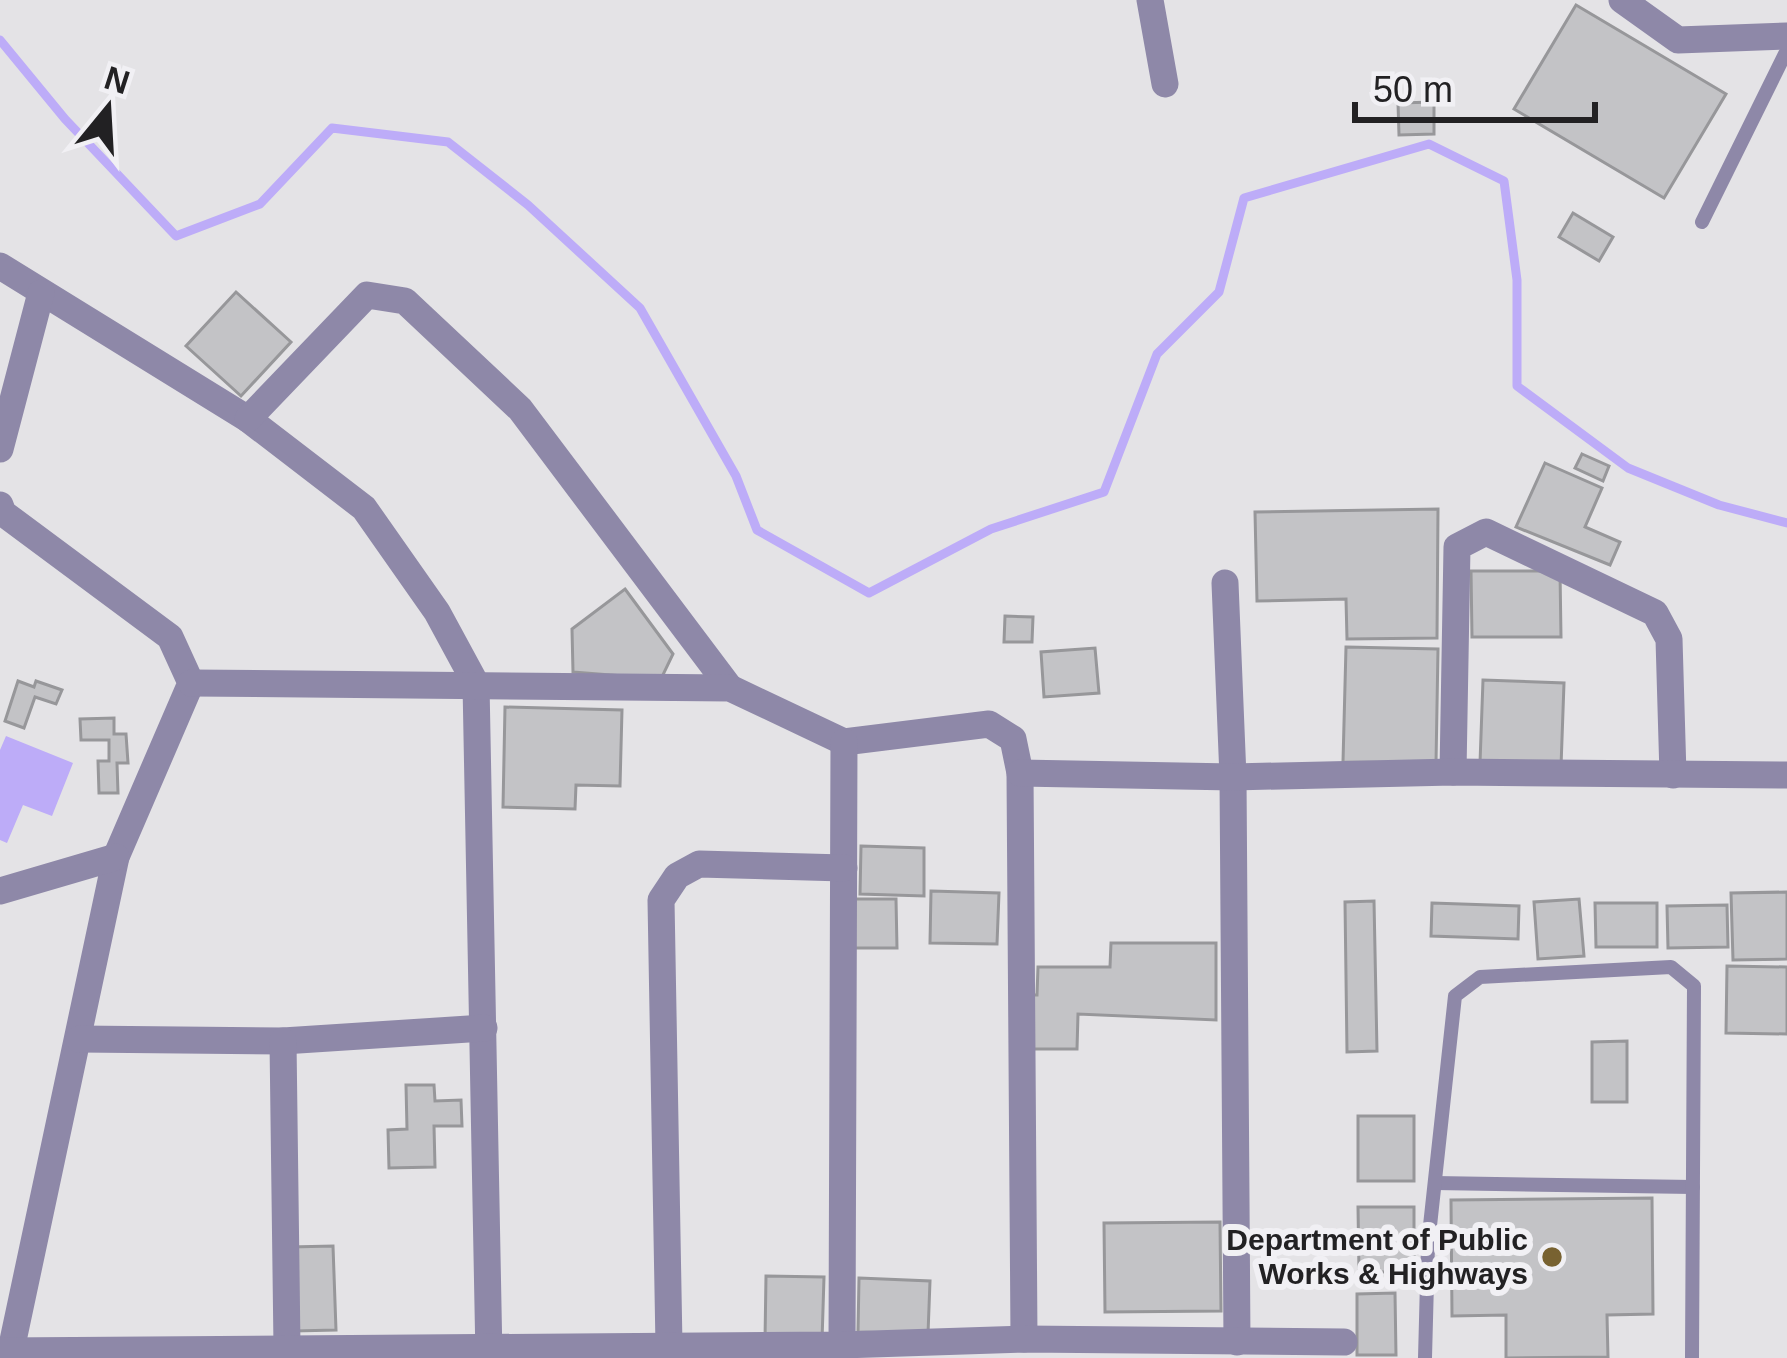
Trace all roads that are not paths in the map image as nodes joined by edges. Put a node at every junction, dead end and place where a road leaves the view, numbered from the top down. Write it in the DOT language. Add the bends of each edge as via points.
graph roads {
  1 [pos="1150,0"];
  2 [pos="1622,0"];
  3 [pos="1787,36"];
  4 [pos="1787,50"];
  5 [pos="1166,84"];
  6 [pos="1702,222"];
  7 [pos="0,266"];
  8 [pos="40,293"];
  9 [pos="248,419"];
  10 [pos="0,449"];
  11 [pos="0,506"];
  12 [pos="1226,583"];
  13 [pos="191,683"];
  14 [pos="476,684"];
  15 [pos="730,688"];
  16 [pos="844,742"];
  17 [pos="1453,772"];
  18 [pos="1020,773"];
  19 [pos="1673,775"];
  20 [pos="1787,775"];
  21 [pos="1233,777"];
  22 [pos="116,857"];
  23 [pos="844,868"];
  24 [pos="0,891"];
  25 [pos="484,1028"];
  26 [pos="79,1039"];
  27 [pos="283,1041"];
  28 [pos="1435,1183"];
  29 [pos="1693,1187"];
  30 [pos="1024,1339"];
  31 [pos="1237,1342"];
  32 [pos="1344,1342"];
  33 [pos="669,1346"];
  34 [pos="842,1346"];
  35 [pos="287,1347"];
  36 [pos="5,1351"];
  37 [pos="489,1353"];
  38 [pos="1425,1358"];
  39 [pos="1692,1358"];
  1 -- 5 [label="street"];
  2 -- 3 [label="street" via="1678,40"];
  4 -- 6 [label="lane"];
  7 -- 8 [label="street"];
  8 -- 9 [label="street"];
  8 -- 10 [label="street"];
  9 -- 14 [label="street" via="364,508"];
  9 -- 15 [label="street" via="368,296 405,302 520,409"];
  11 -- 13 [label="street" via="170,637"];
  12 -- 21 [label="street"];
  13 -- 14 [label="street"];
  13 -- 22 [label="street"];
  14 -- 15 [label="street"];
  14 -- 25 [label="street"];
  15 -- 16 [label="street"];
  16 -- 18 [label="street" via="989,724 1013,739"];
  16 -- 23 [label="street"];
  17 -- 19 [label="street"];
  17 -- 19 [label="street" via="1457,547 1486,532 1654,613 1669,639"];
  17 -- 21 [label="street"];
  18 -- 21 [label="street"];
  18 -- 30 [label="street"];
  19 -- 20 [label="street"];
  21 -- 31 [label="street"];
  22 -- 24 [label="street"];
  22 -- 26 [label="street"];
  23 -- 33 [label="street" via="699,864 677,876 661,900"];
  23 -- 34 [label="street"];
  25 -- 27 [label="street"];
  25 -- 37 [label="street"];
  26 -- 27 [label="street"];
  26 -- 36 [label="street"];
  27 -- 35 [label="street"];
  28 -- 29 [label="lane"];
  28 -- 29 [label="lane" via="1455,996 1480,977 1671,967 1694,986"];
  28 -- 38 [label="lane"];
  29 -- 39 [label="lane"];
  30 -- 31 [label="street"];
  30 -- 34 [label="street"];
  31 -- 32 [label="street"];
  33 -- 34 [label="street"];
  33 -- 37 [label="street"];
  35 -- 36 [label="street"];
  35 -- 37 [label="street"];
}
